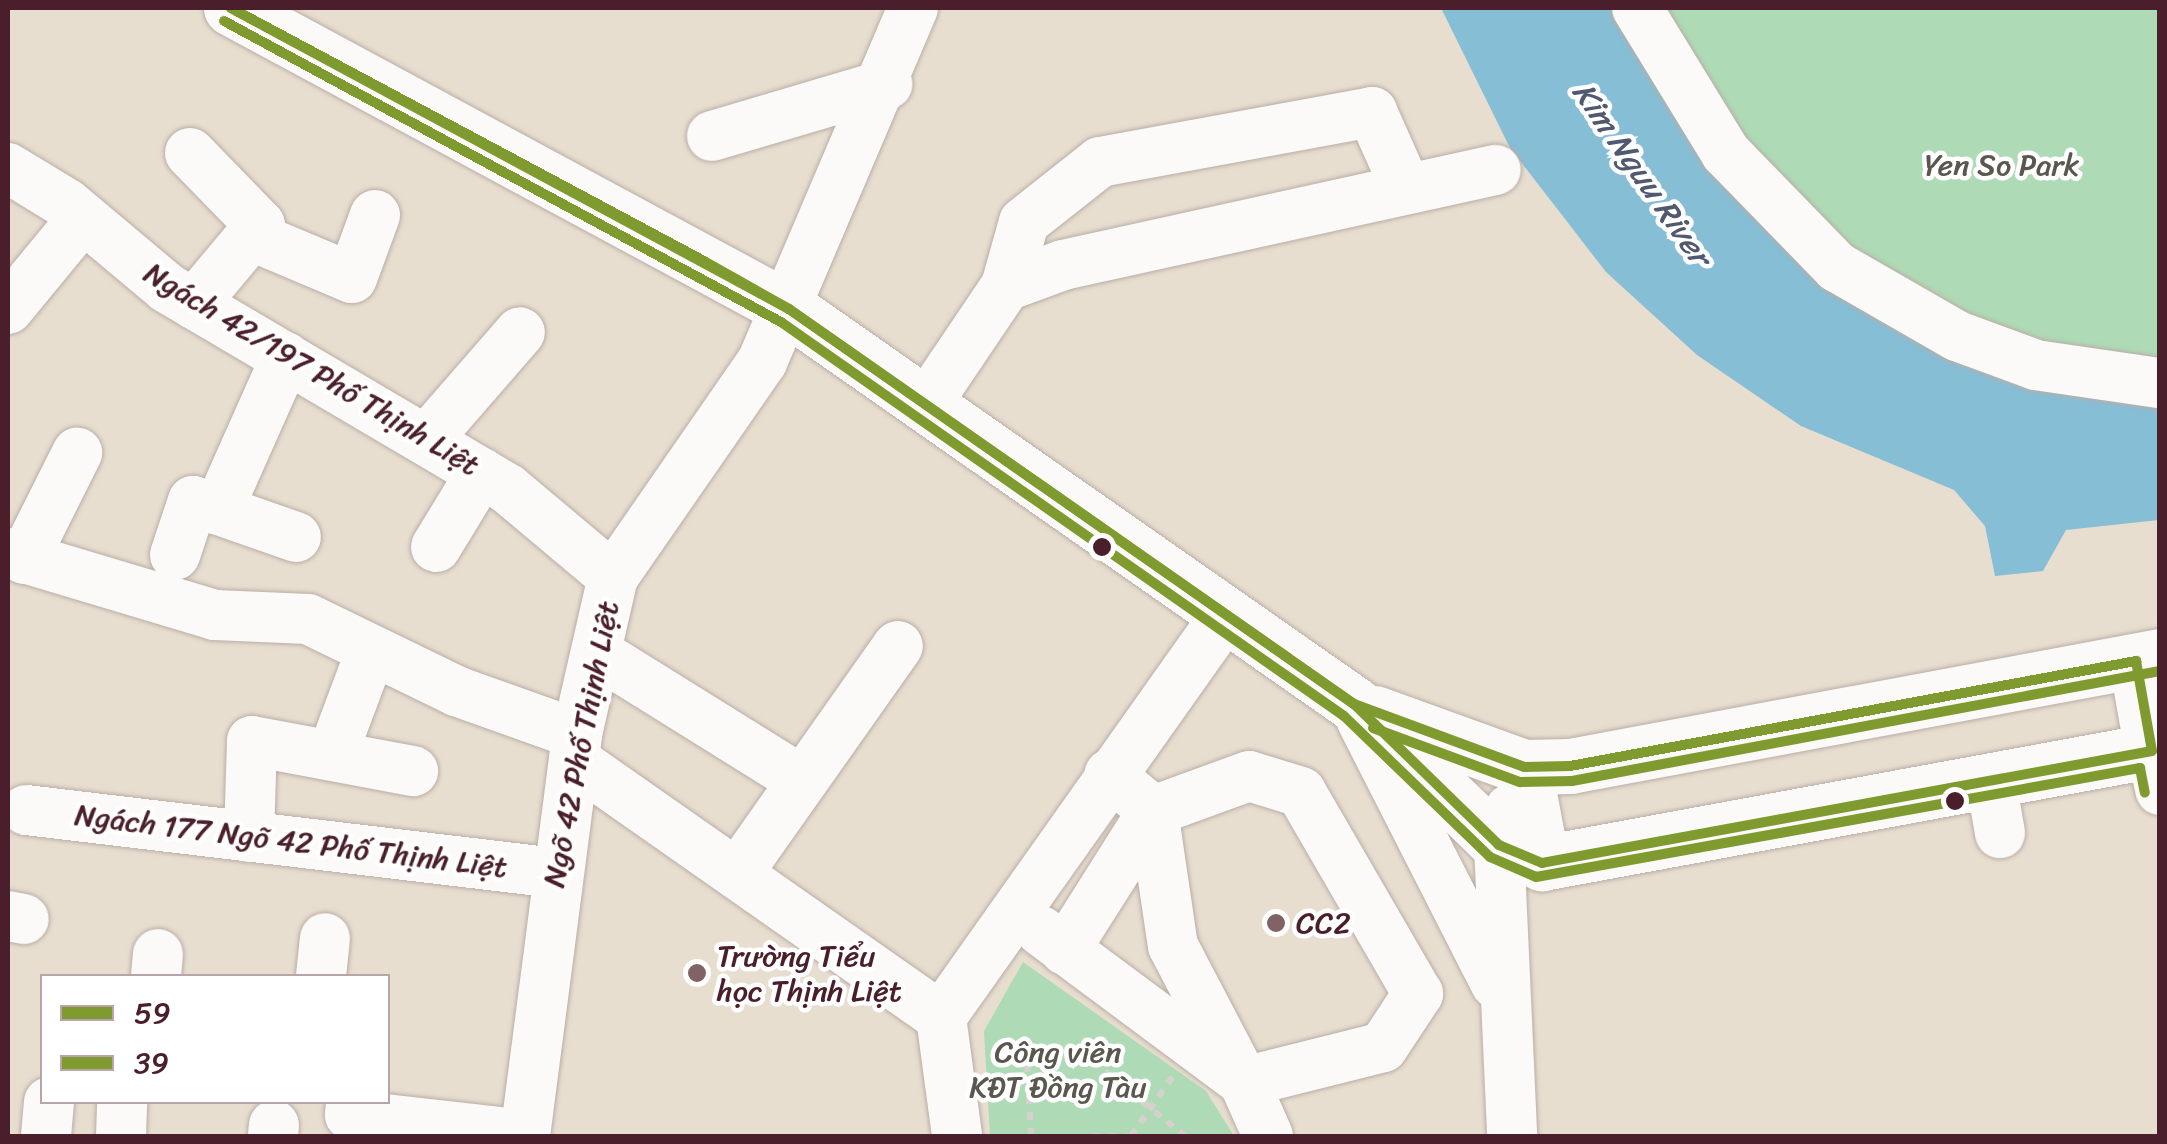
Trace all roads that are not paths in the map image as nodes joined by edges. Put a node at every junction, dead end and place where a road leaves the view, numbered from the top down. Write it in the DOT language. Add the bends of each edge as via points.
graph roads {
  1 [pos="913,8"];
  2 [pos="1637,8"];
  3 [pos="252,11"];
  4 [pos="887,84"];
  5 [pos="712,136"];
  6 [pos="190,153"];
  7 [pos="8,168"];
  8 [pos="1496,170"];
  9 [pos="1406,186"];
  10 [pos="375,215"];
  11 [pos="84,218"];
  12 [pos="252,236"];
  13 [pos="1006,286"];
  14 [pos="194,304"];
  15 [pos="8,309"];
  16 [pos="789,309"];
  17 [pos="520,332"];
  18 [pos="286,357"];
  19 [pos="2160,382"];
  20 [pos="926,403"];
  21 [pos="428,438"];
  22 [pos="77,452"];
  23 [pos="481,472"];
  24 [pos="218,510"];
  25 [pos="296,537"];
  26 [pos="436,546"];
  27 [pos="174,555"];
  28 [pos="16,556"];
  29 [pos="612,576"];
  30 [pos="1228,614"];
  31 [pos="898,646"];
  32 [pos="371,651"];
  33 [pos="596,652"];
  34 [pos="2148,658"];
  35 [pos="1354,704"];
  36 [pos="575,747"];
  37 [pos="334,750"];
  38 [pos="2157,763"];
  39 [pos="1524,767"];
  40 [pos="413,771"];
  41 [pos="1110,774"];
  42 [pos="798,778"];
  43 [pos="26,810"];
  44 [pos="1153,811"];
  45 [pos="249,837"];
  46 [pos="1520,854"];
  47 [pos="556,872"];
  48 [pos="737,874"];
  49 [pos="1018,912"];
  50 [pos="1066,950"];
  51 [pos="1501,993"];
  52 [pos="941,1017"];
  53 [pos="1244,1082"];
  54 [pos="49,1104"];
  55 [pos="122,1104"];
  56 [pos="351,1104"];
  57 [pos="46,1136"];
  58 [pos="121,1136"];
  59 [pos="525,1136"];
  60 [pos="957,1136"];
  61 [pos="1268,1136"];
  62 [pos="1512,1136"];
  1 -- 4 [label="street, Ngõ 42 Phố Thịnh Liệt"];
  2 -- 19 [label="street" via="1726,153 1837,267 1957,336 2036,365"];
  3 -- 16 [label="main road"];
  4 -- 5 [label="street"];
  4 -- 16 [label="street, Ngõ 42 Phố Thịnh Liệt"];
  6 -- 12 [label="street" via="260,226"];
  7 -- 11 [label="street, Ngách 42/197 Phố Thịnh Liệt"];
  8 -- 9 [label="street"];
  9 -- 13 [label="street" via="1063,265"];
  9 -- 13 [label="street" via="1372,112 1100,162 1024,222"];
  10 -- 12 [label="street" via="352,278"];
  11 -- 14 [label="street, Ngách 42/197 Phố Thịnh Liệt"];
  11 -- 15 [label="street"];
  12 -- 14 [label="street"];
  13 -- 20 [label="street"];
  14 -- 18 [label="street, Ngách 42/197 Phố Thịnh Liệt"];
  16 -- 20 [label="main road"];
  16 -- 29 [label="street, Ngõ 42 Phố Thịnh Liệt"];
  17 -- 21 [label="street"];
  18 -- 21 [label="street, Ngách 42/197 Phố Thịnh Liệt"];
  18 -- 24 [label="street"];
  20 -- 30 [label="main road"];
  21 -- 23 [label="street, Ngách 42/197 Phố Thịnh Liệt"];
  22 -- 28 [label="street"];
  23 -- 26 [label="street"];
  23 -- 29 [label="street, Ngách 42/197 Phố Thịnh Liệt"];
  24 -- 25 [label="street"];
  24 -- 27 [label="street" via="193,501"];
  28 -- 32 [label="street" via="215,615 308,619"];
  29 -- 33 [label="street, Ngõ 42 Phố Thịnh Liệt"];
  30 -- 35 [label="main road"];
  30 -- 41 [label="street"];
  31 -- 42 [label="street"];
  32 -- 36 [label="street"];
  32 -- 37 [label="street"];
  33 -- 36 [label="street, Ngõ 42 Phố Thịnh Liệt"];
  33 -- 42 [label="street"];
  34 -- 38 [label="main road"];
  34 -- 39 [label="main road"];
  35 -- 39 [label="main road"];
  35 -- 46 [label="main road"];
  35 -- 51 [label="street"];
  36 -- 47 [label="street, Ngõ 42 Phố Thịnh Liệt"];
  36 -- 48 [label="street"];
  37 -- 40 [label="street"];
  37 -- 45 [label="street" via="252,741"];
  38 -- 46 [label="main road" via="1996,807"];
  39 -- 46 [label="main road"];
  41 -- 44 [label="street"];
  41 -- 49 [label="street"];
  42 -- 48 [label="street"];
  43 -- 45 [label="street, Ngách 177 Ngõ 42 Phố Thịnh Liệt"];
  44 -- 50 [label="street"];
  44 -- 53 [label="street" via="1174,946"];
  44 -- 53 [label="street" via="1250,776 1301,792 1418,994 1384,1047"];
  45 -- 47 [label="street, Ngách 177 Ngõ 42 Phố Thịnh Liệt"];
  46 -- 51 [label="street"];
  47 -- 59 [label="street, Ngõ 42 Phố Thịnh Liệt"];
  48 -- 52 [label="street"];
  49 -- 50 [label="street"];
  49 -- 52 [label="street"];
  50 -- 53 [label="street"];
  51 -- 62 [label="street"];
  52 -- 60 [label="street"];
  53 -- 61 [label="street"];
  54 -- 57 [label="street"];
  55 -- 58 [label="street"];
  56 -- 59 [label="street" via="350,1116"];
}
